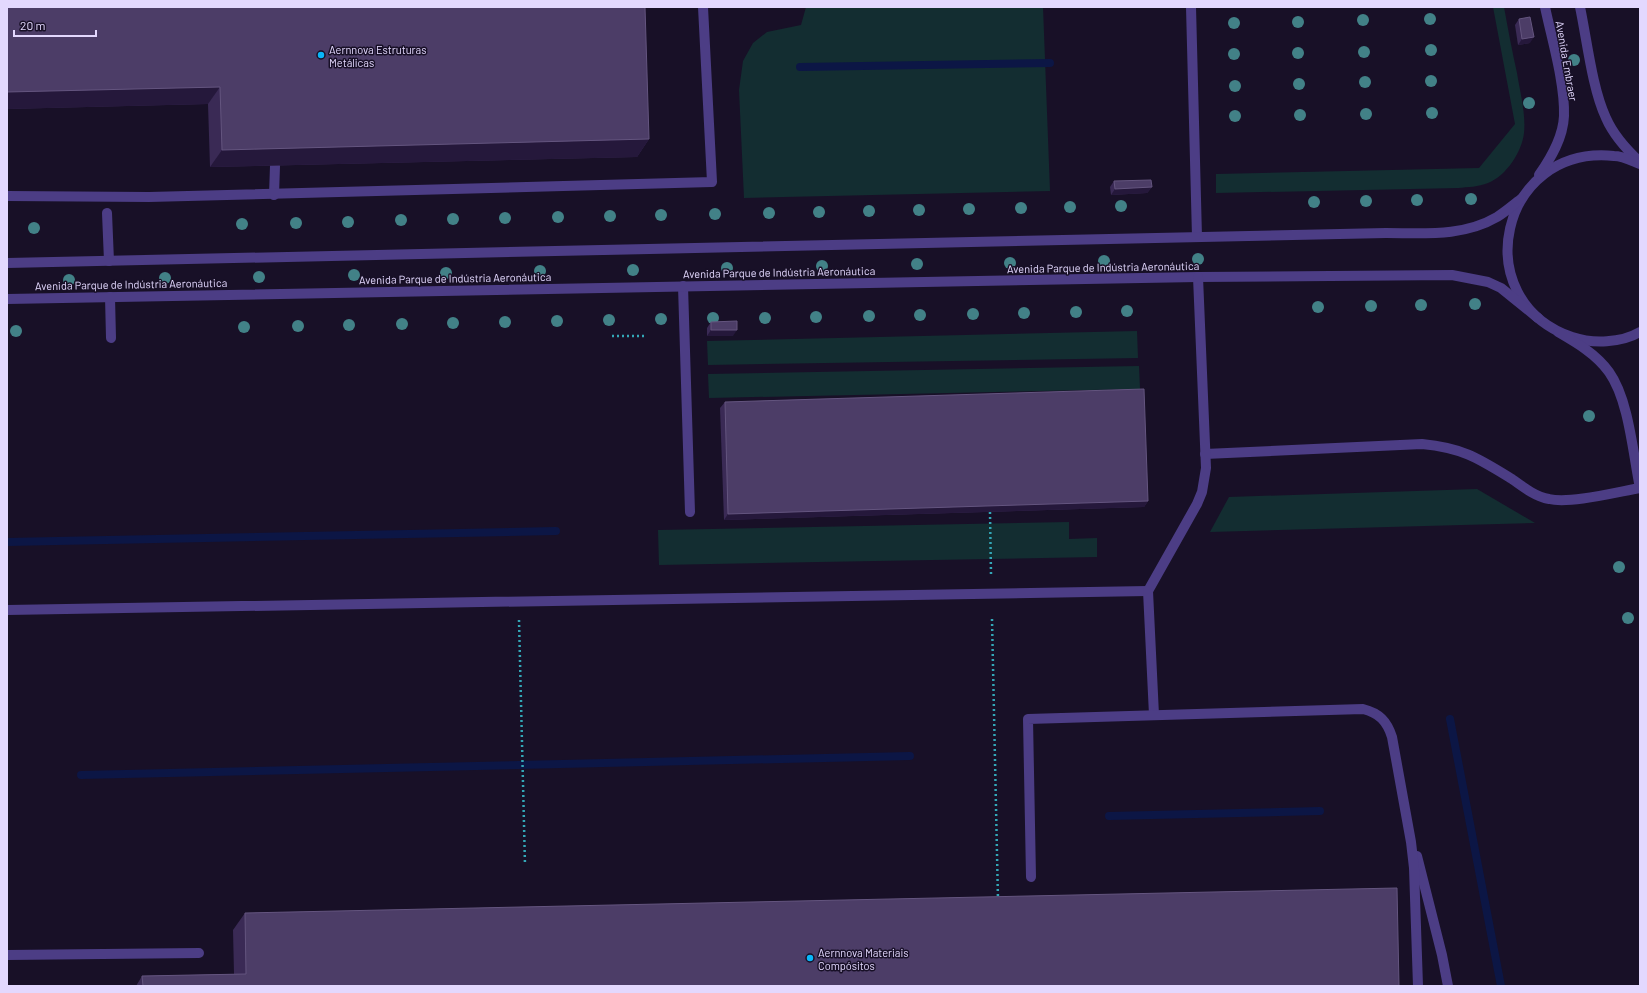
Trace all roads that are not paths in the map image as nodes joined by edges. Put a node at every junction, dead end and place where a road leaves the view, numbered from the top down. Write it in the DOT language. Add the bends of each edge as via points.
graph roads {
  1 [pos="703,7"];
  2 [pos="1191,7"];
  3 [pos="1545,7"];
  4 [pos="1580,7"];
  5 [pos="1640,163"];
  6 [pos="275,166"];
  7 [pos="1533,184"];
  8 [pos="274,195"];
  9 [pos="7,196"];
  10 [pos="1521,198"];
  11 [pos="107,213"];
  12 [pos="1197,237"];
  13 [pos="109,261"];
  14 [pos="7,263"];
  15 [pos="1198,277"];
  16 [pos="683,286"];
  17 [pos="110,297"];
  18 [pos="7,299"];
  19 [pos="1538,318"];
  20 [pos="1558,332"];
  21 [pos="1640,332"];
  22 [pos="111,338"];
  23 [pos="1205,454"];
  24 [pos="1640,488"];
  25 [pos="690,512"];
  26 [pos="1148,591"];
  27 [pos="7,610"];
  28 [pos="1154,714"];
  29 [pos="1406,809"];
  30 [pos="1031,877"];
  31 [pos="199,953"];
  32 [pos="7,955"];
  33 [pos="1418,986"];
  34 [pos="1448,986"];
  1 -- 8 [label="street" via="712,182"];
  2 -- 12 [label="street"];
  3 -- 7 [label="street, Avenida Embraer" via="1563,95 1564,117 1555,149"];
  4 -- 5 [label="street, Avenida Embraer" via="1599,99 1606,118 1615,134"];
  5 -- 7 [label="street" via="1616,156 1592,155 1568,160"];
  6 -- 8 [label="street"];
  7 -- 10 [label="street"];
  8 -- 9 [label="street"];
  10 -- 12 [label="street" via="1497,217 1449,233"];
  10 -- 19 [label="street" via="1511,223 1507,249 1511,276 1522,300"];
  11 -- 13 [label="street"];
  12 -- 13 [label="street"];
  13 -- 14 [label="street"];
  15 -- 16 [label="street, Avenida Parque de Indústria Aeronáutica"];
  15 -- 19 [label="street, Avenida Parque de Indústria Aeronáutica" via="1452,275 1488,282 1501,288"];
  15 -- 23 [label="street"];
  16 -- 17 [label="street, Avenida Parque de Indústria Aeronáutica"];
  16 -- 25 [label="street"];
  17 -- 18 [label="street, Avenida Parque de Indústria Aeronáutica"];
  17 -- 22 [label="street"];
  19 -- 20 [label="street"];
  20 -- 21 [label="street" via="1581,340 1609,342"];
  20 -- 24 [label="street" via="1583,346 1609,372 1616,385 1626,416"];
  23 -- 24 [label="street" via="1422,444 1461,451 1477,458 1549,500"];
  23 -- 26 [label="street" via="1206,468 1202,492"];
  26 -- 27 [label="street"];
  26 -- 28 [label="street"];
  28 -- 29 [label="street" via="1363,709 1374,712 1389,727"];
  28 -- 30 [label="street" via="1028,719"];
  29 -- 33 [label="street" via="1414,868"];
  29 -- 34 [label="street"];
  31 -- 32 [label="street"];
}
